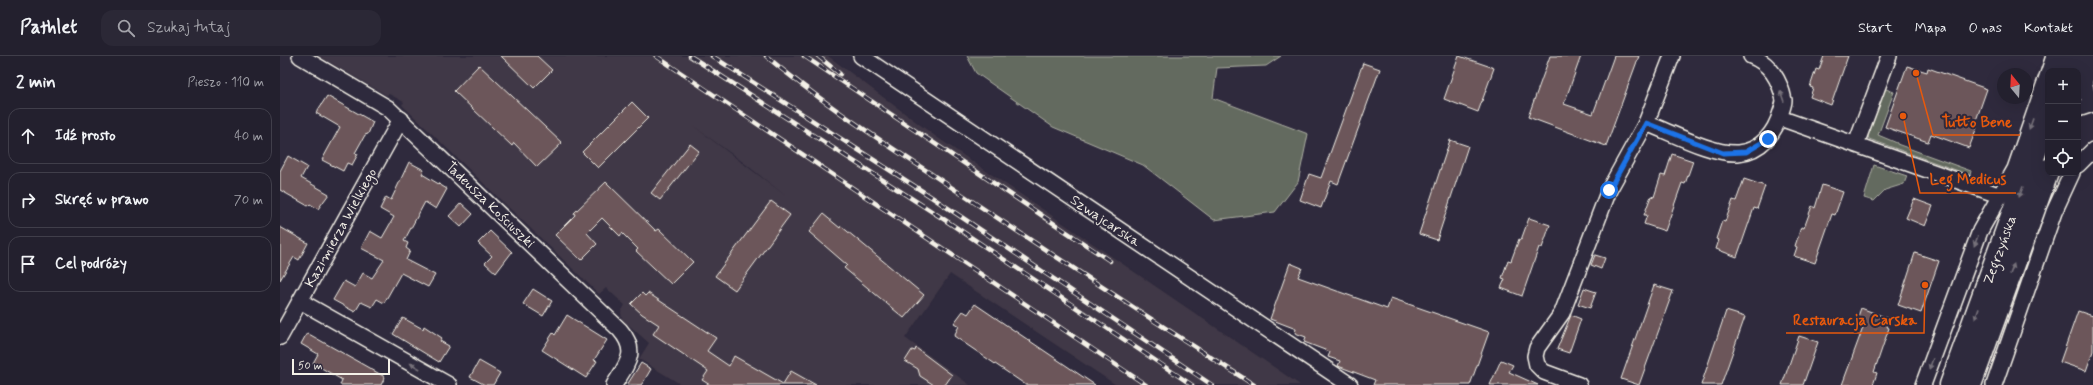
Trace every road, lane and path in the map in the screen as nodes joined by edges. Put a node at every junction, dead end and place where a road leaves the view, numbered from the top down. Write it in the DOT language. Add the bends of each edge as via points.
graph roads {
  1 [pos="300,56"];
  2 [pos="861,56"];
  3 [pos="1672,56"];
  4 [pos="1751,56"];
  5 [pos="1889,56"];
  6 [pos="2054,56"];
  7 [pos="2069,56"];
  8 [pos="2090,56"];
  9 [pos="2050,68"];
  10 [pos="2072,68"];
  11 [pos="2081,70"];
  12 [pos="2045,83"];
  13 [pos="2081,86"];
  14 [pos="2093,103"];
  15 [pos="2081,108"];
  16 [pos="1780,118"];
  17 [pos="401,119"];
  18 [pos="1646,123"];
  19 [pos="2045,124"];
  20 [pos="1856,144"];
  21 [pos="2093,150"];
  22 [pos="2081,163"];
  23 [pos="2046,176"];
  24 [pos="2071,176"];
  25 [pos="2001,196"];
  26 [pos="300,301"];
  27 [pos="280,337"];
  28 [pos="449,385"];
  29 [pos="614,385"];
  30 [pos="1350,385"];
  31 [pos="1579,385"];
  32 [pos="1923,385"];
  33 [pos="1951,385"];
  34 [pos="1970,385"];
  35 [pos="1994,385"];
  1 -- 17 [label="street, Tadeusza Kościuszki" via="388,108"];
  2 -- 30 [label="street, Szwajcarska"];
  3 -- 18 [label="street"];
  16 -- 4 [label="street, one-way" via="1784,102 1776,78 1769,66"];
  5 -- 20 [label="street"];
  6 -- 9 [label="street"];
  7 -- 10 [label="main road"];
  8 -- 11 [label="main road"];
  12 -- 25 [label="street, one-way" via="2015,169"];
  13 -- 14 [label="street"];
  14 -- 15 [label="street"];
  16 -- 18 [label="street" via="1768,139 1746,152 1737,153 1723,153"];
  16 -- 20 [label="street"];
  17 -- 26 [label="street, Kazimierza Wielkiego"];
  17 -- 29 [label="street, Tadeusza Kościuszki" via="628,339 632,350"];
  18 -- 31 [label="street" via="1609,190 1562,313 1536,348 1537,365 1544,372"];
  19 -- 33 [label="main road, Zegrzyńska, one-way"];
  20 -- 25 [label="street"];
  21 -- 22 [label="street"];
  34 -- 23 [label="main road, Zegrzyńska, one-way"];
  24 -- 35 [label="street" via="2054,212"];
  25 -- 32 [label="street, one-way" via="1980,231"];
  26 -- 27 [label="street, Kazimierza Wielkiego"];
  28 -- 26 [label="street, one-way"];
}
